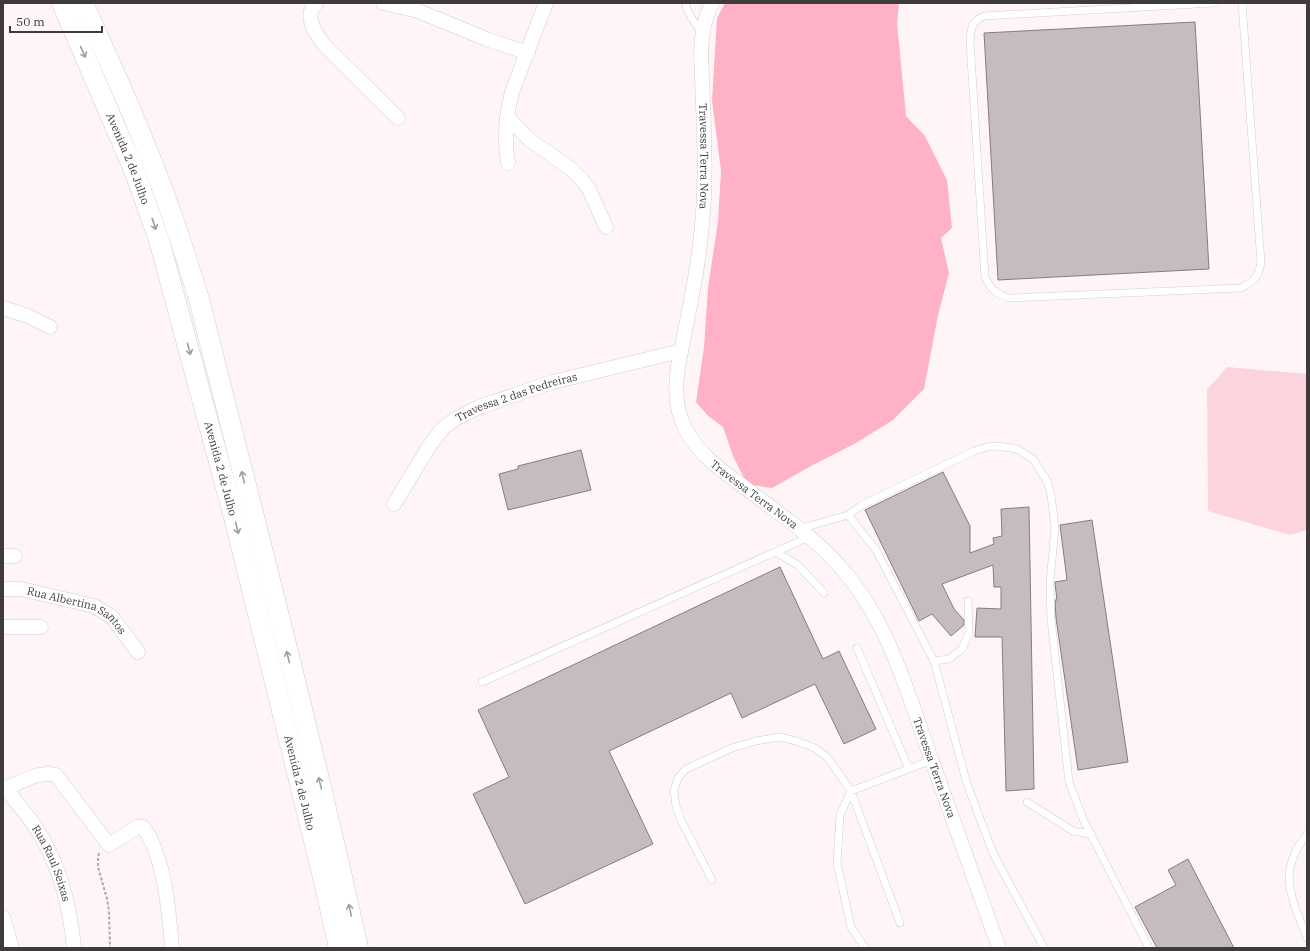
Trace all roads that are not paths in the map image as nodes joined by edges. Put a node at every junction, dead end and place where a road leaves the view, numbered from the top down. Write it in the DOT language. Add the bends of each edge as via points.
graph roads {
  1 [pos="62,3"];
  2 [pos="83,3"];
  3 [pos="318,3"];
  4 [pos="383,3"];
  5 [pos="546,3"];
  6 [pos="685,3"];
  7 [pos="712,3"];
  8 [pos="1214,3"];
  9 [pos="1242,3"];
  10 [pos="702,32"];
  11 [pos="528,52"];
  12 [pos="507,117"];
  13 [pos="398,118"];
  14 [pos="508,163"];
  15 [pos="606,227"];
  16 [pos="3,308"];
  17 [pos="50,327"];
  18 [pos="681,350"];
  19 [pos="394,504"];
  20 [pos="848,516"];
  21 [pos="804,533"];
  22 [pos="776,552"];
  23 [pos="3,588"];
  24 [pos="824,593"];
  25 [pos="968,601"];
  26 [pos="3,627"];
  27 [pos="41,627"];
  28 [pos="857,648"];
  29 [pos="138,652"];
  30 [pos="934,662"];
  31 [pos="482,682"];
  32 [pos="932,760"];
  33 [pos="909,769"];
  34 [pos="4,789"];
  35 [pos="851,791"];
  36 [pos="1027,802"];
  37 [pos="1091,834"];
  38 [pos="1307,834"];
  39 [pos="712,880"];
  40 [pos="3,917"];
  41 [pos="900,923"];
  42 [pos="1307,938"];
  43 [pos="12,948"];
  44 [pos="74,948"];
  45 [pos="172,948"];
  46 [pos="339,948"];
  47 [pos="358,948"];
  48 [pos="866,948"];
  49 [pos="999,948"];
  50 [pos="1044,948"];
  51 [pos="1149,948"];
  1 -- 46 [label="main road, Avenida 2 de Julho, one-way" via="134,170 159,240 235,521"];
  47 -- 2 [label="main road, Avenida 2 de Julho, one-way" via="305,722 199,299 155,171"];
  3 -- 13 [label="street" via="311,10 311,19 318,36"];
  4 -- 11 [label="street" via="418,11 489,40"];
  5 -- 11 [label="street"];
  6 -- 10 [label="lane" via="695,25"];
  7 -- 10 [label="street, Travessa Terra Nova"];
  8 -- 9 [label="lane" via="984,16 976,19 971,29 970,42 985,277 990,288 1010,298 1241,288 1252,282 1261,263"];
  10 -- 18 [label="street, Travessa Terra Nova" via="704,210 697,266"];
  11 -- 12 [label="street" via="512,92"];
  12 -- 14 [label="street"];
  12 -- 15 [label="street" via="530,140 571,169 582,180 589,189"];
  16 -- 17 [label="street"];
  18 -- 19 [label="street, Travessa 2 das Pedreiras" via="553,382 479,407 455,419 443,428 430,445"];
  18 -- 21 [label="street, Travessa Terra Nova" via="676,396 681,420 692,440 717,468"];
  20 -- 21 [label="lane"];
  20 -- 30 [label="lane" via="876,550"];
  20 -- 37 [label="lane" via="862,505 974,451 990,446 1017,449 1033,459 1047,481 1055,527 1050,583 1051,619 1066,765 1075,800"];
  21 -- 22 [label="lane"];
  21 -- 32 [label="street, Travessa Terra Nova" via="842,569 874,614 899,670"];
  22 -- 24 [label="lane" via="798,565"];
  22 -- 31 [label="lane"];
  23 -- 29 [label="street, Rua Albertina Santos" via="21,589 94,606 112,617"];
  25 -- 30 [label="lane" via="969,633 962,648 950,659"];
  26 -- 27 [label="street"];
  28 -- 33 [label="lane"];
  30 -- 50 [label="lane" via="967,784 992,853"];
  32 -- 33 [label="lane"];
  32 -- 49 [label="street, Travessa Terra Nova"];
  33 -- 35 [label="lane"];
  34 -- 44 [label="street, Rua Raul Seixas" via="35,826 56,866 66,896"];
  34 -- 45 [label="street" via="32,777 48,773 56,775 109,844 137,826 143,827 152,842 161,872"];
  35 -- 39 [label="lane" via="828,758 815,748 780,737 732,748 686,769 678,778 674,790 676,806"];
  35 -- 41 [label="lane"];
  35 -- 48 [label="lane" via="840,815 837,863 851,927"];
  36 -- 37 [label="lane" via="1073,831"];
  37 -- 51 [label="lane"];
  38 -- 42 [label="lane" via="1292,858 1288,878 1292,899"];
  40 -- 43 [label="street"];
}
